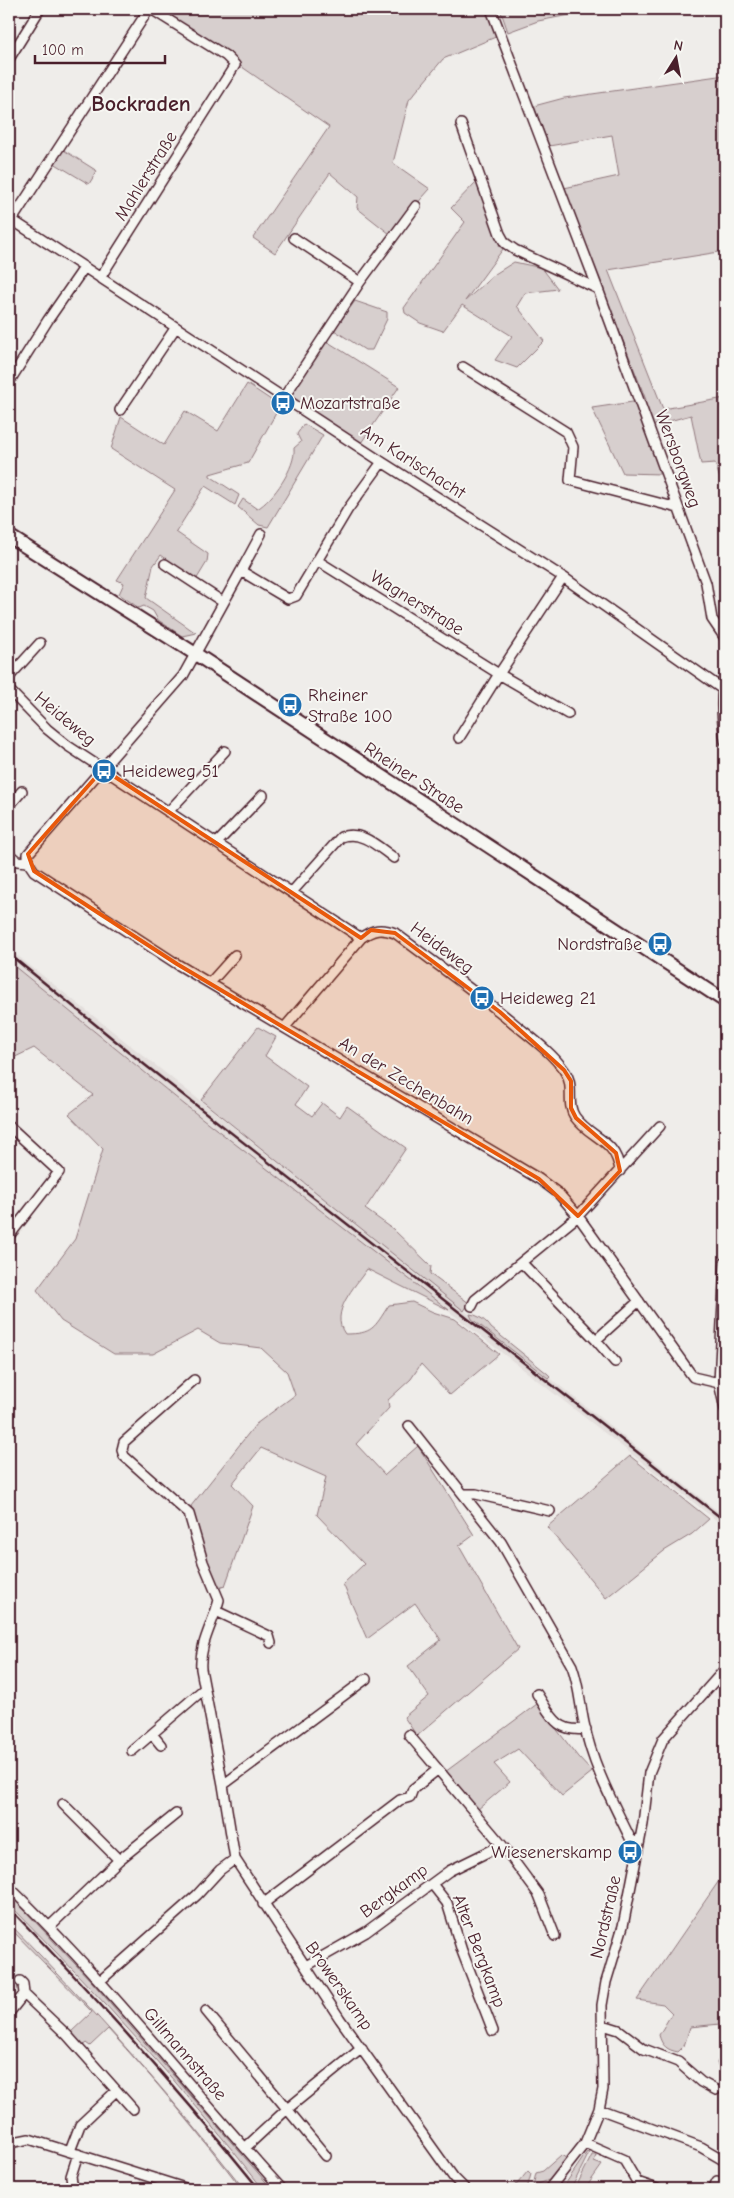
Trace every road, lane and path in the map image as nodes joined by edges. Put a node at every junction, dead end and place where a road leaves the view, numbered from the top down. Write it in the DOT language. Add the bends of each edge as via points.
graph roads {
  1 [pos="40,9"];
  2 [pos="150,9"];
  3 [pos="491,9"];
  4 [pos="9,59"];
  5 [pos="461,124"];
  6 [pos="416,206"];
  7 [pos="10,219"];
  8 [pos="294,238"];
  9 [pos="84,268"];
  10 [pos="100,278"];
  11 [pos="360,282"];
  12 [pos="598,289"];
  13 [pos="176,327"];
  14 [pos="463,367"];
  15 [pos="9,382"];
  16 [pos="284,397"];
  17 [pos="120,410"];
  18 [pos="382,462"];
  19 [pos="678,508"];
  20 [pos="261,534"];
  21 [pos="9,536"];
  22 [pos="318,561"];
  23 [pos="165,564"];
  24 [pos="241,571"];
  25 [pos="563,577"];
  26 [pos="223,602"];
  27 [pos="725,638"];
  28 [pos="40,643"];
  29 [pos="194,653"];
  30 [pos="499,674"];
  31 [pos="725,674"];
  32 [pos="9,677"];
  33 [pos="9,690"];
  34 [pos="724,690"];
  35 [pos="568,714"];
  36 [pos="458,738"];
  37 [pos="725,741"];
  38 [pos="225,751"];
  39 [pos="103,769"];
  40 [pos="22,791"];
  41 [pos="264,795"];
  42 [pos="9,806"];
  43 [pos="168,812"];
  44 [pos="217,843"];
  45 [pos="9,854"];
  46 [pos="394,858"];
  47 [pos="28,862"];
  48 [pos="292,892"];
  49 [pos="361,938"];
  50 [pos="235,956"];
  51 [pos="210,983"];
  52 [pos="725,1001"];
  53 [pos="285,1027"];
  54 [pos="9,1126"];
  55 [pos="660,1126"];
  56 [pos="620,1171"];
  57 [pos="578,1216"];
  58 [pos="9,1236"];
  59 [pos="725,1262"];
  60 [pos="522,1263"];
  61 [pos="640,1301"];
  62 [pos="472,1306"];
  63 [pos="596,1340"];
  64 [pos="615,1362"];
  65 [pos="194,1380"];
  66 [pos="719,1383"];
  67 [pos="725,1409"];
  68 [pos="409,1426"];
  69 [pos="464,1494"];
  70 [pos="550,1511"];
  71 [pos="216,1610"];
  72 [pos="271,1642"];
  73 [pos="725,1669"];
  74 [pos="366,1679"];
  75 [pos="204,1689"];
  76 [pos="537,1694"];
  77 [pos="586,1729"];
  78 [pos="152,1734"];
  79 [pos="409,1736"];
  80 [pos="161,1745"];
  81 [pos="132,1751"];
  82 [pos="437,1770"];
  83 [pos="223,1785"];
  84 [pos="63,1804"];
  85 [pos="176,1814"];
  86 [pos="502,1844"];
  87 [pos="638,1846"];
  88 [pos="235,1859"];
  89 [pos="119,1860"];
  90 [pos="432,1884"];
  91 [pos="9,1887"];
  92 [pos="263,1904"];
  93 [pos="50,1926"];
  94 [pos="555,1936"];
  95 [pos="306,1966"];
  96 [pos="20,1981"];
  97 [pos="100,1981"];
  98 [pos="24,1994"];
  99 [pos="206,2011"];
  100 [pos="9,2013"];
  101 [pos="603,2026"];
  102 [pos="493,2031"];
  103 [pos="362,2048"];
  104 [pos="716,2090"];
  105 [pos="116,2091"];
  106 [pos="134,2109"];
  107 [pos="599,2109"];
  108 [pos="286,2110"];
  109 [pos="9,2143"];
  110 [pos="585,2143"];
  111 [pos="245,2148"];
  112 [pos="74,2152"];
  113 [pos="326,2156"];
  114 [pos="725,2161"];
  115 [pos="73,2189"];
  116 [pos="188,2189"];
  117 [pos="282,2189"];
  118 [pos="465,2189"];
  119 [pos="549,2189"];
  120 [pos="657,2189"];
  1 -- 4 [label="street"];
  2 -- 7 [label="street"];
  2 -- 10 [label="street, Mahlerstraße" via="226,56 235,65"];
  3 -- 12 [label="street, Wersborgweg"];
  5 -- 12 [label="street" via="505,243"];
  6 -- 11 [label="street"];
  7 -- 9 [label="street, Am Karlschacht"];
  8 -- 11 [label="street"];
  9 -- 10 [label="street, Am Karlschacht"];
  9 -- 15 [label="street"];
  10 -- 13 [label="street, Am Karlschacht"];
  11 -- 16 [label="street"];
  12 -- 19 [label="street, Wersborgweg"];
  13 -- 16 [label="street, Am Karlschacht"];
  13 -- 17 [label="street"];
  14 -- 19 [label="street" via="566,432 573,447 570,480"];
  16 -- 18 [label="street, Am Karlschacht"];
  18 -- 22 [label="street" via="348,509"];
  18 -- 25 [label="street, Am Karlschacht"];
  19 -- 27 [label="street, Wersborgweg" via="706,583 712,619"];
  20 -- 24 [label="street"];
  21 -- 29 [label="main road, Rheiner Straße"];
  22 -- 24 [label="street" via="292,598 288,599"];
  22 -- 30 [label="street, Wagnerstraße"];
  23 -- 26 [label="street"];
  24 -- 26 [label="street"];
  25 -- 30 [label="street"];
  25 -- 34 [label="street, Am Karlschacht"];
  26 -- 29 [label="street"];
  28 -- 32 [label="street"];
  29 -- 39 [label="street, Heideweg" via="182,676"];
  29 -- 52 [label="main road, Rheiner Straße"];
  30 -- 35 [label="street, Wagnerstraße"];
  30 -- 36 [label="street"];
  31 -- 34 [label="street"];
  33 -- 39 [label="street, Heideweg" via="47,729"];
  34 -- 37 [label="street"];
  38 -- 43 [label="street"];
  39 -- 43 [label="street, Heideweg"];
  39 -- 47 [label="street, Heideweg" via="28,854"];
  40 -- 42 [label="street"];
  41 -- 44 [label="street"];
  43 -- 44 [label="street, Heideweg"];
  44 -- 48 [label="street, Heideweg"];
  45 -- 47 [label="street, An der Zechenbahn"];
  46 -- 48 [label="street" via="359,835 341,837"];
  47 -- 51 [label="street, An der Zechenbahn" via="34,871"];
  48 -- 49 [label="street, Heideweg"];
  49 -- 53 [label="street, Heideweg"];
  49 -- 56 [label="street, Heideweg" via="371,930 395,933 541,1046 571,1081 571,1108 576,1118 616,1153"];
  50 -- 51 [label="street"];
  51 -- 53 [label="street, An der Zechenbahn"];
  53 -- 57 [label="street, An der Zechenbahn" via="539,1179 558,1193"];
  54 -- 58 [label="street" via="60,1172"];
  55 -- 56 [label="street"];
  56 -- 57 [label="street"];
  57 -- 60 [label="street"];
  57 -- 61 [label="street, An der Zechenbahn"];
  59 -- 66 [label="street"];
  60 -- 62 [label="street"];
  60 -- 63 [label="street"];
  61 -- 63 [label="street"];
  61 -- 66 [label="street, An der Zechenbahn" via="693,1377"];
  63 -- 64 [label="street"];
  65 -- 71 [label="street, Browerskamp" via="124,1442 122,1450 124,1456 190,1514 203,1562 219,1600"];
  66 -- 67 [label="street"];
  68 -- 69 [label="street"];
  69 -- 70 [label="street"];
  69 -- 77 [label="street" via="501,1542 572,1666"];
  71 -- 72 [label="street" via="269,1636"];
  71 -- 75 [label="street, Browerskamp" via="200,1657"];
  73 -- 87 [label="street, Nordstraße" via="663,1739 655,1755 649,1772"];
  74 -- 83 [label="street"];
  75 -- 78 [label="street"];
  75 -- 83 [label="street, Browerskamp"];
  76 -- 77 [label="street" via="555,1721 565,1729"];
  77 -- 87 [label="street" via="598,1770 630,1838"];
  78 -- 80 [label="street"];
  78 -- 81 [label="street"];
  79 -- 82 [label="street"];
  82 -- 86 [label="street"];
  82 -- 92 [label="street" via="413,1789 410,1797 400,1800"];
  83 -- 88 [label="street, Browerskamp"];
  84 -- 89 [label="street"];
  85 -- 89 [label="street"];
  86 -- 90 [label="street, Bergkamp" via="449,1871"];
  86 -- 94 [label="street" via="540,1895"];
  87 -- 101 [label="street, Nordstraße" via="623,1926 602,2005"];
  88 -- 92 [label="street, Browerskamp"];
  88 -- 97 [label="street"];
  89 -- 93 [label="street"];
  90 -- 95 [label="street, Bergkamp" via="366,1932"];
  90 -- 102 [label="street, Alter Bergkamp" via="447,1903"];
  91 -- 93 [label="street, Gillmannstraße"];
  92 -- 95 [label="street, Browerskamp"];
  93 -- 97 [label="street, Gillmannstraße"];
  95 -- 103 [label="street, Browerskamp"];
  96 -- 98 [label="street"];
  97 -- 111 [label="street, Gillmannstraße"];
  98 -- 100 [label="street"];
  98 -- 105 [label="street"];
  99 -- 108 [label="street"];
  101 -- 104 [label="street" via="618,2030 644,2049 678,2062"];
  101 -- 107 [label="street, Nordstraße" via="603,2089"];
  103 -- 108 [label="street"];
  103 -- 118 [label="street, Browerskamp"];
  105 -- 106 [label="street"];
  105 -- 112 [label="street" via="80,2125"];
  107 -- 110 [label="street, Nordstraße"];
  107 -- 114 [label="street" via="700,2147"];
  108 -- 111 [label="street"];
  108 -- 113 [label="street"];
  109 -- 112 [label="street" via="29,2139"];
  110 -- 119 [label="street, Nordstraße"];
  110 -- 120 [label="street" via="624,2160 637,2182"];
  111 -- 117 [label="street, Gillmannstraße"];
  112 -- 115 [label="street"];
  112 -- 116 [label="street"];
}
